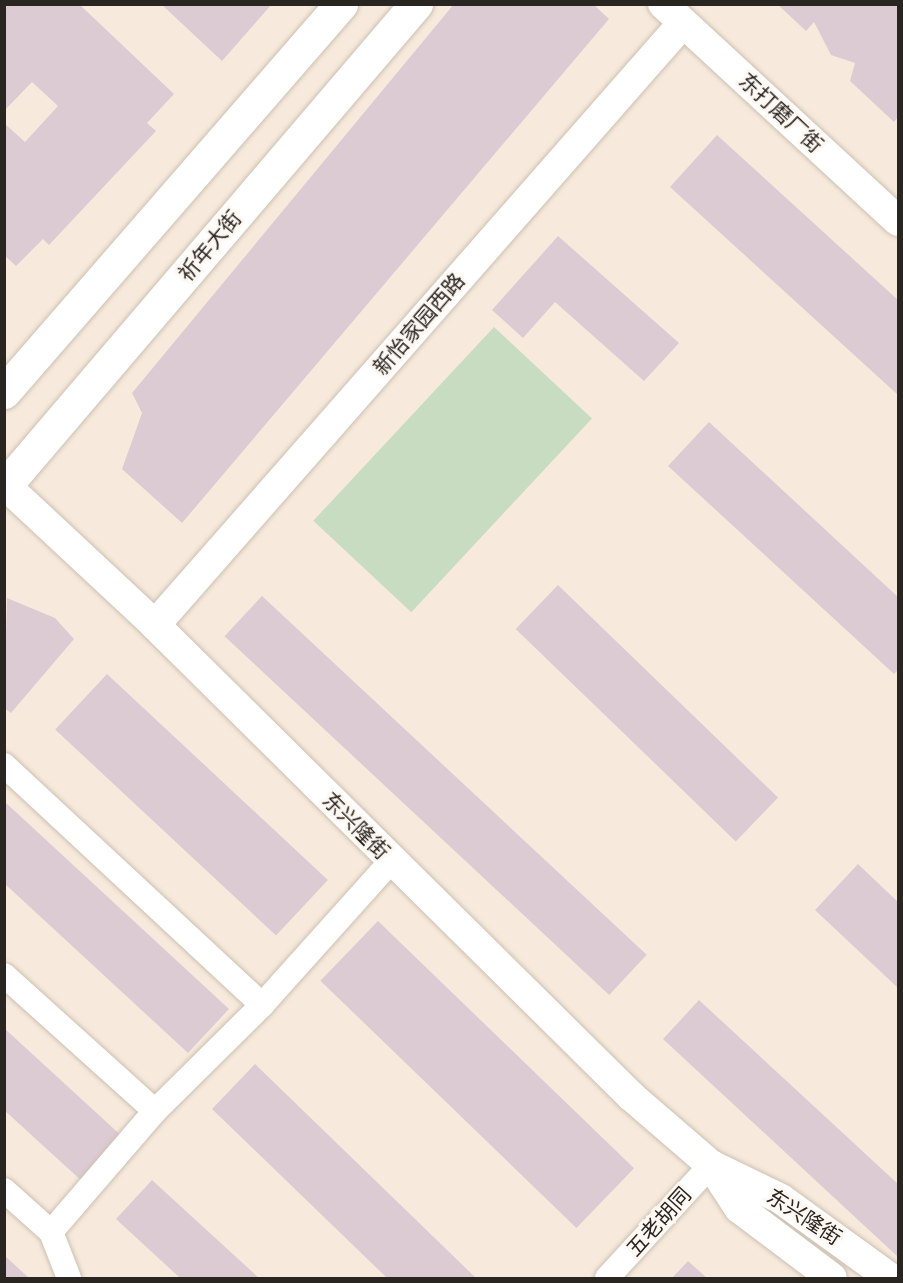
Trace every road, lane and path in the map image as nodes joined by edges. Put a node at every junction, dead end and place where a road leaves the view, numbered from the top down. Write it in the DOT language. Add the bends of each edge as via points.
graph roads {
  1 [pos="341,4"];
  2 [pos="416,4"];
  3 [pos="673,14"];
  4 [pos="898,222"];
  5 [pos="4,393"];
  6 [pos="5,486"];
  7 [pos="155,625"];
  8 [pos="4,765"];
  9 [pos="391,861"];
  10 [pos="4,975"];
  11 [pos="262,1005"];
  12 [pos="155,1111"];
  13 [pos="711,1165"];
  14 [pos="4,1190"];
  15 [pos="51,1232"];
  16 [pos="69,1278"];
  17 [pos="607,1278"];
  18 [pos="832,1278"];
  19 [pos="890,1278"];
  1 -- 5 [label="main road"];
  2 -- 6 [label="main road, 祈年大街"];
  3 -- 4 [label="street, 东打磨厂街"];
  3 -- 7 [label="street, 新怡家园西路"];
  6 -- 7 [label="street, 东兴隆街"];
  7 -- 9 [label="street, 东兴隆街"];
  8 -- 11 [label="street"];
  9 -- 11 [label="street"];
  9 -- 13 [label="street, 东兴隆街" via="631,1096"];
  10 -- 12 [label="street"];
  11 -- 12 [label="street"];
  12 -- 15 [label="street"];
  13 -- 17 [label="street, 五老胡同"];
  13 -- 18 [label="street, 东兴隆街" via="739,1208"];
  13 -- 19 [label="street, 东兴隆街" via="781,1199"];
  14 -- 15 [label="street"];
  15 -- 16 [label="street"];
}
